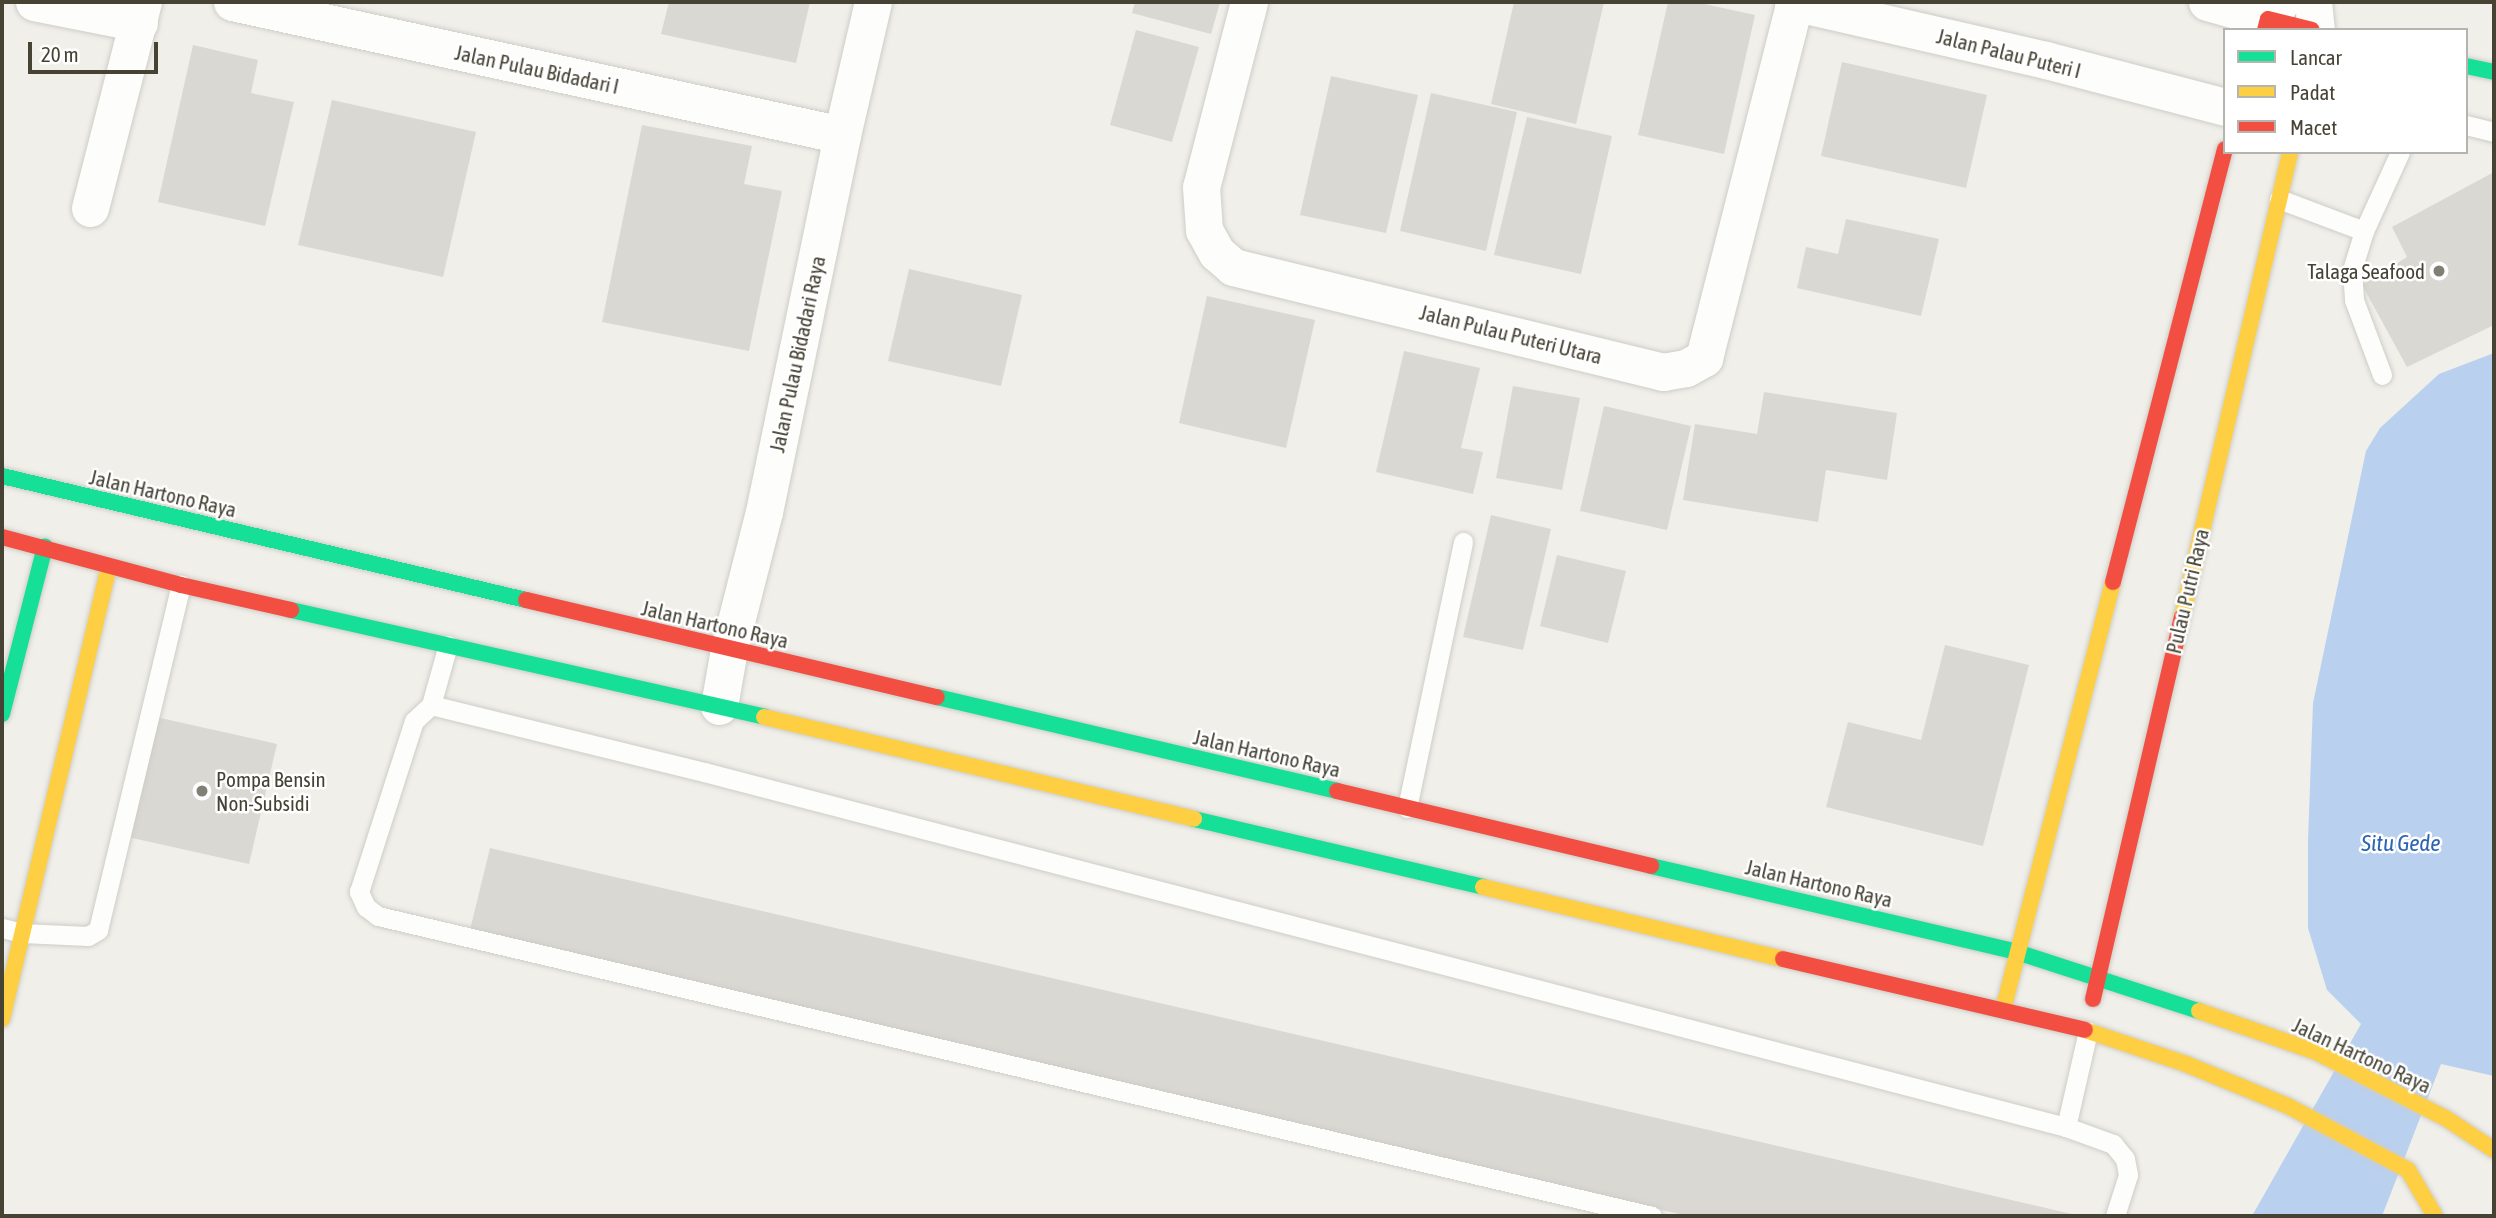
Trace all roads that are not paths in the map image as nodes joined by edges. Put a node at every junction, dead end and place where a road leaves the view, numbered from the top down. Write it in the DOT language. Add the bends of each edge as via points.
graph roads {
  1 [pos="34,2"];
  2 [pos="232,2"];
  3 [pos="873,2"];
  4 [pos="1248,2"];
  5 [pos="1794,2"];
  6 [pos="2207,2"];
  7 [pos="2313,2"];
  8 [pos="141,12"];
  9 [pos="2271,17"];
  10 [pos="2307,28"];
  11 [pos="2314,28"];
  12 [pos="2468,66"];
  13 [pos="2494,72"];
  14 [pos="2223,106"];
  15 [pos="2468,126"];
  16 [pos="2494,132"];
  17 [pos="842,135"];
  18 [pos="2224,154"];
  19 [pos="2290,154"];
  20 [pos="2399,154"];
  21 [pos="2279,199"];
  22 [pos="90,208"];
  23 [pos="2364,231"];
  24 [pos="2382,375"];
  25 [pos="2,476"];
  26 [pos="2,537"];
  27 [pos="1463,542"];
  28 [pos="45,546"];
  29 [pos="109,568"];
  30 [pos="181,585"];
  31 [pos="448,645"];
  32 [pos="729,649"];
  33 [pos="431,705"];
  34 [pos="719,706"];
  35 [pos="2,714"];
  36 [pos="1407,808"];
  37 [pos="2,928"];
  38 [pos="22,933"];
  39 [pos="2017,952"];
  40 [pos="2097,976"];
  41 [pos="2003,1010"];
  42 [pos="2,1019"];
  43 [pos="2088,1031"];
  44 [pos="2066,1127"];
  45 [pos="2494,1150"];
  46 [pos="1652,1216"];
  47 [pos="2115,1216"];
  48 [pos="2435,1216"];
  1 -- 8 [label="street"];
  2 -- 17 [label="street, Jalan Pulau Bidadari I"];
  3 -- 17 [label="street, Jalan Pulau Bidadari Raya"];
  4 -- 5 [label="street, Jalan Pulau Puteri Utara" via="1200,187 1204,230 1217,253 1233,267 1664,372 1704,358"];
  5 -- 14 [label="street, Jalan Palau Puteri I"];
  6 -- 9 [label="street"];
  7 -- 11 [label="street"];
  8 -- 22 [label="street"];
  9 -- 10 [label="street"];
  12 -- 13 [label="street"];
  15 -- 16 [label="lane"];
  17 -- 32 [label="street, Jalan Pulau Bidadari Raya" via="764,512"];
  18 -- 39 [label="street"];
  19 -- 21 [label="street, Pulau Putri Raya"];
  20 -- 23 [label="lane"];
  21 -- 23 [label="lane"];
  21 -- 40 [label="street, Pulau Putri Raya"];
  23 -- 24 [label="lane" via="2352,270 2354,300"];
  25 -- 32 [label="street, Jalan Hartono Raya"];
  26 -- 28 [label="street"];
  27 -- 36 [label="lane"];
  28 -- 29 [label="street"];
  28 -- 35 [label="street"];
  29 -- 30 [label="street"];
  29 -- 38 [label="street"];
  30 -- 31 [label="street"];
  30 -- 38 [label="lane" via="98,930 88,936"];
  31 -- 33 [label="lane"];
  31 -- 34 [label="street"];
  32 -- 34 [label="street, Jalan Pulau Bidadari Raya"];
  32 -- 36 [label="street, Jalan Hartono Raya"];
  33 -- 44 [label="lane" via="705,772"];
  33 -- 46 [label="lane" via="414,721 359,892 366,907 378,916"];
  34 -- 41 [label="street"];
  36 -- 39 [label="street, Jalan Hartono Raya"];
  37 -- 38 [label="lane"];
  38 -- 42 [label="street"];
  39 -- 40 [label="street, Jalan Hartono Raya"];
  39 -- 41 [label="street"];
  40 -- 43 [label="street, Pulau Putri Raya"];
  40 -- 45 [label="street, Jalan Hartono Raya" via="2316,1052 2447,1119"];
  41 -- 43 [label="street"];
  43 -- 44 [label="lane"];
  43 -- 48 [label="street" via="2186,1064 2288,1106 2408,1170"];
  44 -- 47 [label="lane" via="2113,1144 2125,1159 2128,1175"];
}
